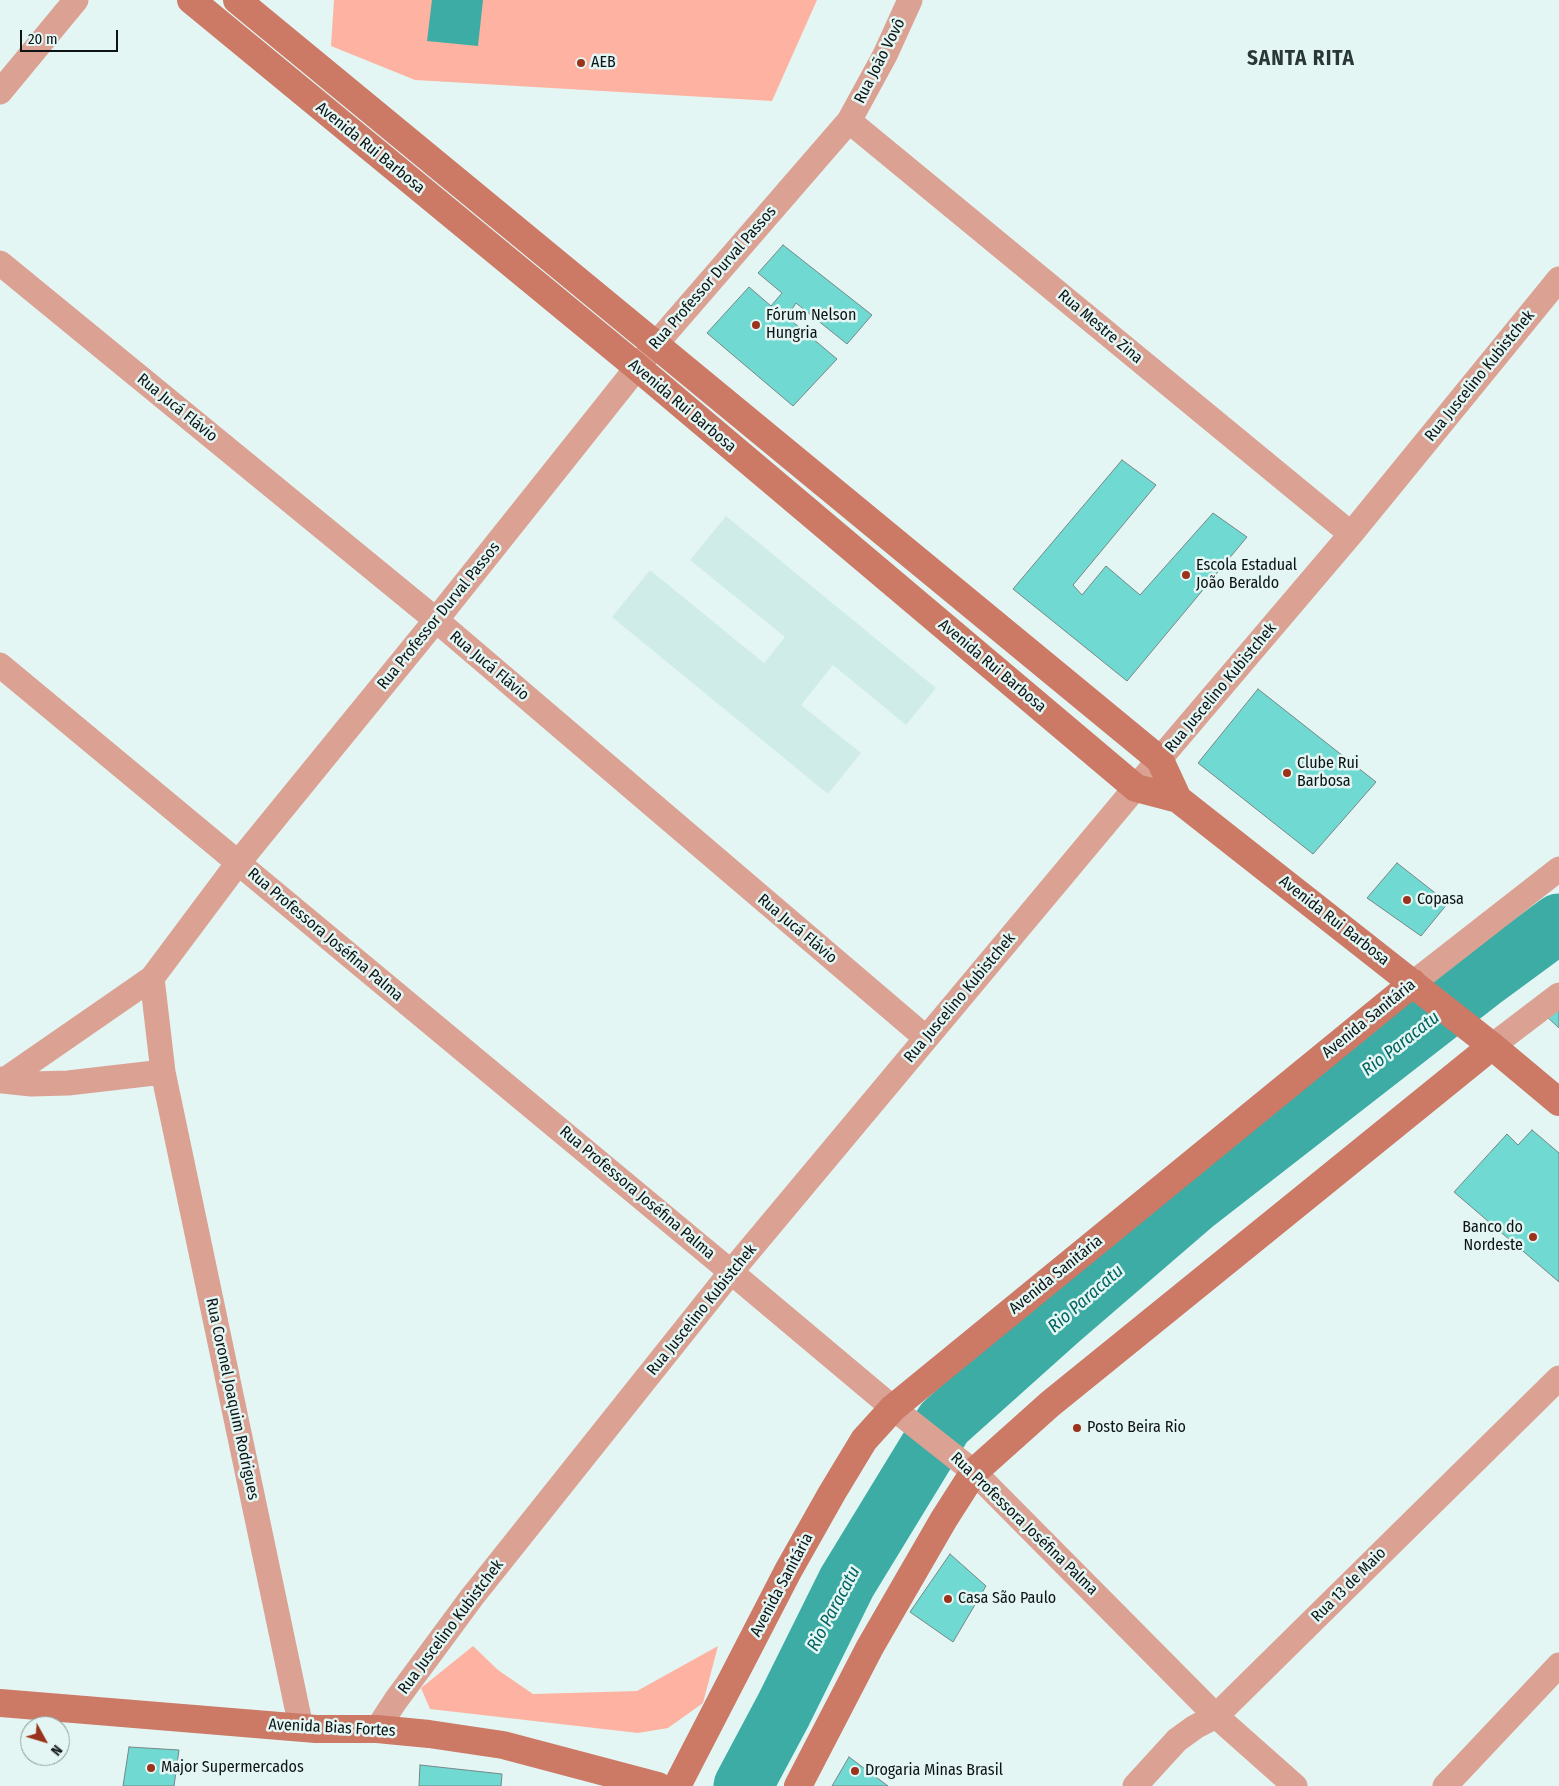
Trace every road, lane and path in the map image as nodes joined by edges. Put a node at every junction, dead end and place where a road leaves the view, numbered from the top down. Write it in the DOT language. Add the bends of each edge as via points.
graph roads {
  1 [pos="76,0"];
  2 [pos="191,0"];
  3 [pos="237,0"];
  4 [pos="910,0"];
  5 [pos="0,92"];
  6 [pos="849,121"];
  7 [pos="0,263"];
  8 [pos="1559,278"];
  9 [pos="655,345"];
  10 [pos="637,367"];
  11 [pos="1351,534"];
  12 [pos="436,620"];
  13 [pos="0,665"];
  14 [pos="1160,760"];
  15 [pos="1136,788"];
  16 [pos="1178,799"];
  17 [pos="238,863"];
  18 [pos="1559,869"];
  19 [pos="152,978"];
  20 [pos="1422,990"];
  21 [pos="1559,994"];
  22 [pos="926,1038"];
  23 [pos="1492,1046"];
  24 [pos="163,1072"];
  25 [pos="1,1080"];
  26 [pos="1559,1102"];
  27 [pos="731,1272"];
  28 [pos="1559,1378"];
  29 [pos="900,1413"];
  30 [pos="967,1466"];
  31 [pos="1554,1681"];
  32 [pos="0,1703"];
  33 [pos="1216,1716"];
  34 [pos="301,1727"];
  35 [pos="377,1730"];
  36 [pos="658,1786"];
  37 [pos="677,1786"];
  38 [pos="798,1786"];
  39 [pos="1134,1786"];
  40 [pos="1295,1786"];
  41 [pos="1445,1786"];
  1 -- 5 [label="street"];
  2 -- 10 [label="street, Avenida Rui Barbosa"];
  3 -- 9 [label="street, Avenida Rui Barbosa"];
  4 -- 6 [label="street, Rua João Vovô"];
  6 -- 9 [label="street, Rua Professor Durval Passos"];
  6 -- 11 [label="street, Rua Mestre Zina"];
  7 -- 12 [label="street, Rua Jucá Flávio"];
  8 -- 11 [label="street, Rua Juscelino Kubistchek"];
  9 -- 10 [label="street, Rua Professor Durval Passos"];
  9 -- 14 [label="street, Avenida Rui Barbosa"];
  10 -- 12 [label="street, Rua Professor Durval Passos"];
  10 -- 15 [label="street, Avenida Rui Barbosa"];
  11 -- 14 [label="street, Rua Juscelino Kubistchek"];
  12 -- 17 [label="street, Rua Professor Durval Passos"];
  12 -- 22 [label="street, Rua Jucá Flávio"];
  13 -- 17 [label="street, Rua Professora Joséfina Palma"];
  14 -- 15 [label="street, Rua Juscelino Kubistchek"];
  14 -- 16 [label="street, Avenida Rui Barbosa"];
  15 -- 16 [label="street, Avenida Rui Barbosa"];
  15 -- 22 [label="street, Rua Juscelino Kubistchek"];
  16 -- 20 [label="street, Avenida Rui Barbosa"];
  17 -- 19 [label="street, Rua Professor Durval Passos"];
  17 -- 27 [label="street, Rua Professora Joséfina Palma"];
  18 -- 20 [label="street, Avenida Sanitária"];
  19 -- 24 [label="street, Rua Coronel Joaquim Rodrigues"];
  19 -- 25 [label="street, Rua Professor Durval Passos"];
  20 -- 23 [label="street, Avenida Rui Barbosa"];
  20 -- 29 [label="street, Avenida Sanitária"];
  21 -- 23 [label="street"];
  22 -- 27 [label="street, Rua Juscelino Kubistchek"];
  23 -- 26 [label="street, Avenida Rui Barbosa"];
  23 -- 30 [label="street" via="1050,1404"];
  24 -- 25 [label="street" via="68,1083 31,1084"];
  24 -- 34 [label="street, Rua Coronel Joaquim Rodrigues"];
  27 -- 29 [label="street, Rua Professora Joséfina Palma"];
  27 -- 35 [label="street, Rua Juscelino Kubistchek" via="472,1597"];
  28 -- 33 [label="street, Rua 13 de Maio"];
  29 -- 30 [label="street, Rua Professora Joséfina Palma"];
  29 -- 37 [label="street, Avenida Sanitária" via="864,1440 832,1493 766,1611"];
  30 -- 33 [label="street, Rua Professora Joséfina Palma"];
  30 -- 38 [label="street" via="944,1519 870,1647"];
  31 -- 41 [label="street"];
  32 -- 34 [label="street, Avenida Bias Fortes"];
  33 -- 39 [label="street, Rua 13 de Maio" via="1177,1740"];
  33 -- 40 [label="street, Rua Professora Joséfina Palma"];
  34 -- 35 [label="street, Avenida Bias Fortes"];
  35 -- 36 [label="street, Avenida Bias Fortes" via="503,1745"];
}
